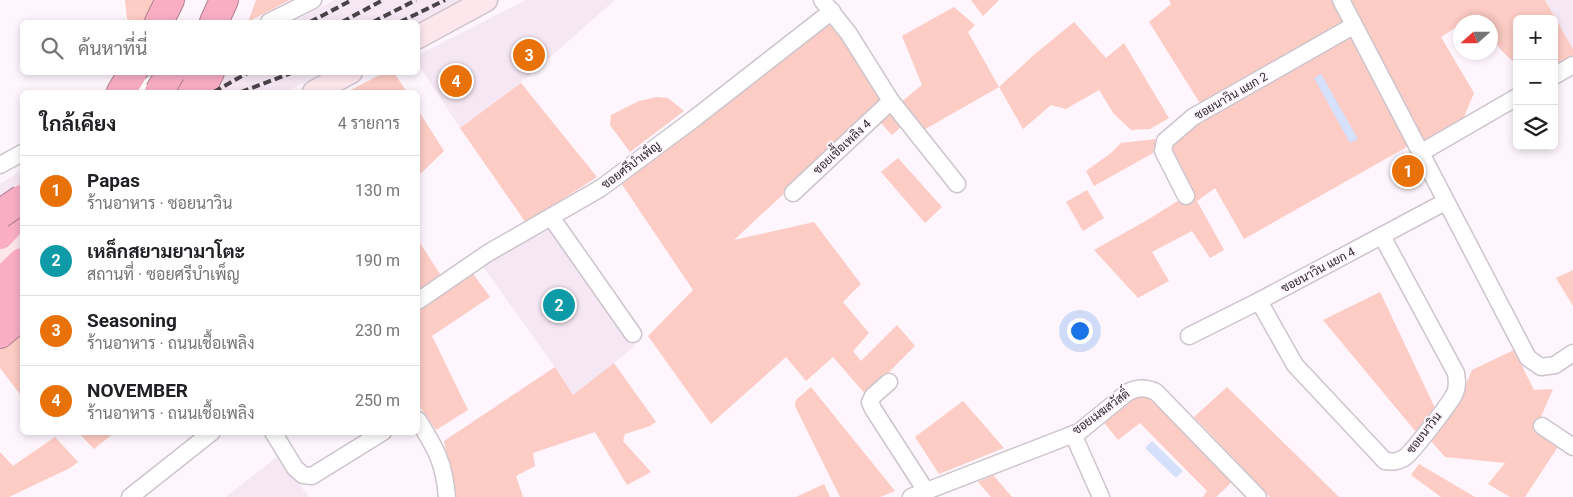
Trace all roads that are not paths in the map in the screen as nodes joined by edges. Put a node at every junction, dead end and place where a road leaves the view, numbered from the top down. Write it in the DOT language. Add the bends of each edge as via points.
graph roads {
  1 [pos="170,0"];
  2 [pos="205,0"];
  3 [pos="224,0"];
  4 [pos="244,0"];
  5 [pos="313,0"];
  6 [pos="486,0"];
  7 [pos="1341,0"];
  8 [pos="827,5"];
  9 [pos="161,20"];
  10 [pos="195,20"];
  11 [pos="215,20"];
  12 [pos="235,20"];
  13 [pos="273,20"];
  14 [pos="1353,26"];
  15 [pos="420,36"];
  16 [pos="1573,65"];
  17 [pos="1558,74"];
  18 [pos="130,75"];
  19 [pos="167,75"];
  20 [pos="170,75"];
  21 [pos="184,75"];
  22 [pos="208,75"];
  23 [pos="345,75"];
  24 [pos="122,90"];
  25 [pos="140,90"];
  26 [pos="160,90"];
  27 [pos="172,90"];
  28 [pos="201,90"];
  29 [pos="318,90"];
  30 [pos="1513,100"];
  31 [pos="891,101"];
  32 [pos="1422,152"];
  33 [pos="20,154"];
  34 [pos="0,165"];
  35 [pos="957,184"];
  36 [pos="793,193"];
  37 [pos="1186,196"];
  38 [pos="20,200"];
  39 [pos="1445,202"];
  40 [pos="20,213"];
  41 [pos="0,214"];
  42 [pos="551,217"];
  43 [pos="0,235"];
  44 [pos="1382,236"];
  45 [pos="20,245"];
  46 [pos="0,260"];
  47 [pos="20,264"];
  48 [pos="20,280"];
  49 [pos="0,283"];
  50 [pos="20,287"];
  51 [pos="0,299"];
  52 [pos="420,300"];
  53 [pos="1259,301"];
  54 [pos="0,306"];
  55 [pos="20,317"];
  56 [pos="0,334"];
  57 [pos="633,334"];
  58 [pos="1189,336"];
  59 [pos="1573,353"];
  60 [pos="889,382"];
  61 [pos="420,423"];
  62 [pos="1542,426"];
  63 [pos="1073,434"];
  64 [pos="208,435"];
  65 [pos="275,435"];
  66 [pos="378,435"];
  67 [pos="1573,447"];
  68 [pos="918,494"];
  69 [pos="130,497"];
  70 [pos="447,497"];
  71 [pos="1102,497"];
  72 [pos="1258,497"];
  1 -- 9 [label="highway"];
  2 -- 10 [label="highway"];
  3 -- 11 [label="highway"];
  4 -- 12 [label="highway"];
  5 -- 13 [label="street"];
  6 -- 15 [label="street"];
  7 -- 14 [label="street"];
  8 -- 31 [label="street"];
  8 -- 42 [label="street, ซอยศรีบำเพ็ญ" via="695,118 601,188"];
  14 -- 32 [label="street"];
  14 -- 37 [label="street, ซอยนาวิน แยก 2" via="1193,117 1165,141 1163,151"];
  16 -- 17 [label="street"];
  18 -- 24 [label="highway"];
  19 -- 25 [label="street"];
  20 -- 26 [label="highway, bridge"];
  21 -- 27 [label="highway"];
  22 -- 28 [label="highway"];
  23 -- 29 [label="street"];
  30 -- 32 [label="street"];
  31 -- 35 [label="street"];
  31 -- 36 [label="street, ซอยเชื้อเพลิง 4"];
  32 -- 39 [label="street"];
  33 -- 34 [label="street"];
  38 -- 41 [label="highway, bridge"];
  39 -- 44 [label="street, ซอยนาวิน แยก 4"];
  39 -- 59 [label="street" via="1528,358 1541,367 1555,365"];
  40 -- 43 [label="highway"];
  42 -- 52 [label="street, ซอยศรีบำเพ็ญ"];
  42 -- 57 [label="street"];
  44 -- 53 [label="street, ซอยนาวิน แยก 4"];
  44 -- 53 [label="street, ซอยนาวิน" via="1456,373 1457,382 1456,391 1447,404 1405,457 1395,463 1385,461 1295,365"];
  45 -- 46 [label="street"];
  47 -- 49 [label="highway"];
  48 -- 51 [label="street"];
  50 -- 54 [label="highway"];
  53 -- 58 [label="street, ซอยนาวิน แยก 4"];
  55 -- 56 [label="highway"];
  60 -- 68 [label="street" via="870,402"];
  61 -- 70 [label="street" via="442,464"];
  62 -- 67 [label="street"];
  63 -- 68 [label="street, ซอยเมฆสวัสดิ์"];
  63 -- 71 [label="street"];
  63 -- 72 [label="street, ซอยเมฆสวัสดิ์" via="1093,422 1128,392 1150,389"];
  64 -- 69 [label="street"];
  65 -- 66 [label="street" via="296,468 303,475 312,476"];
}
